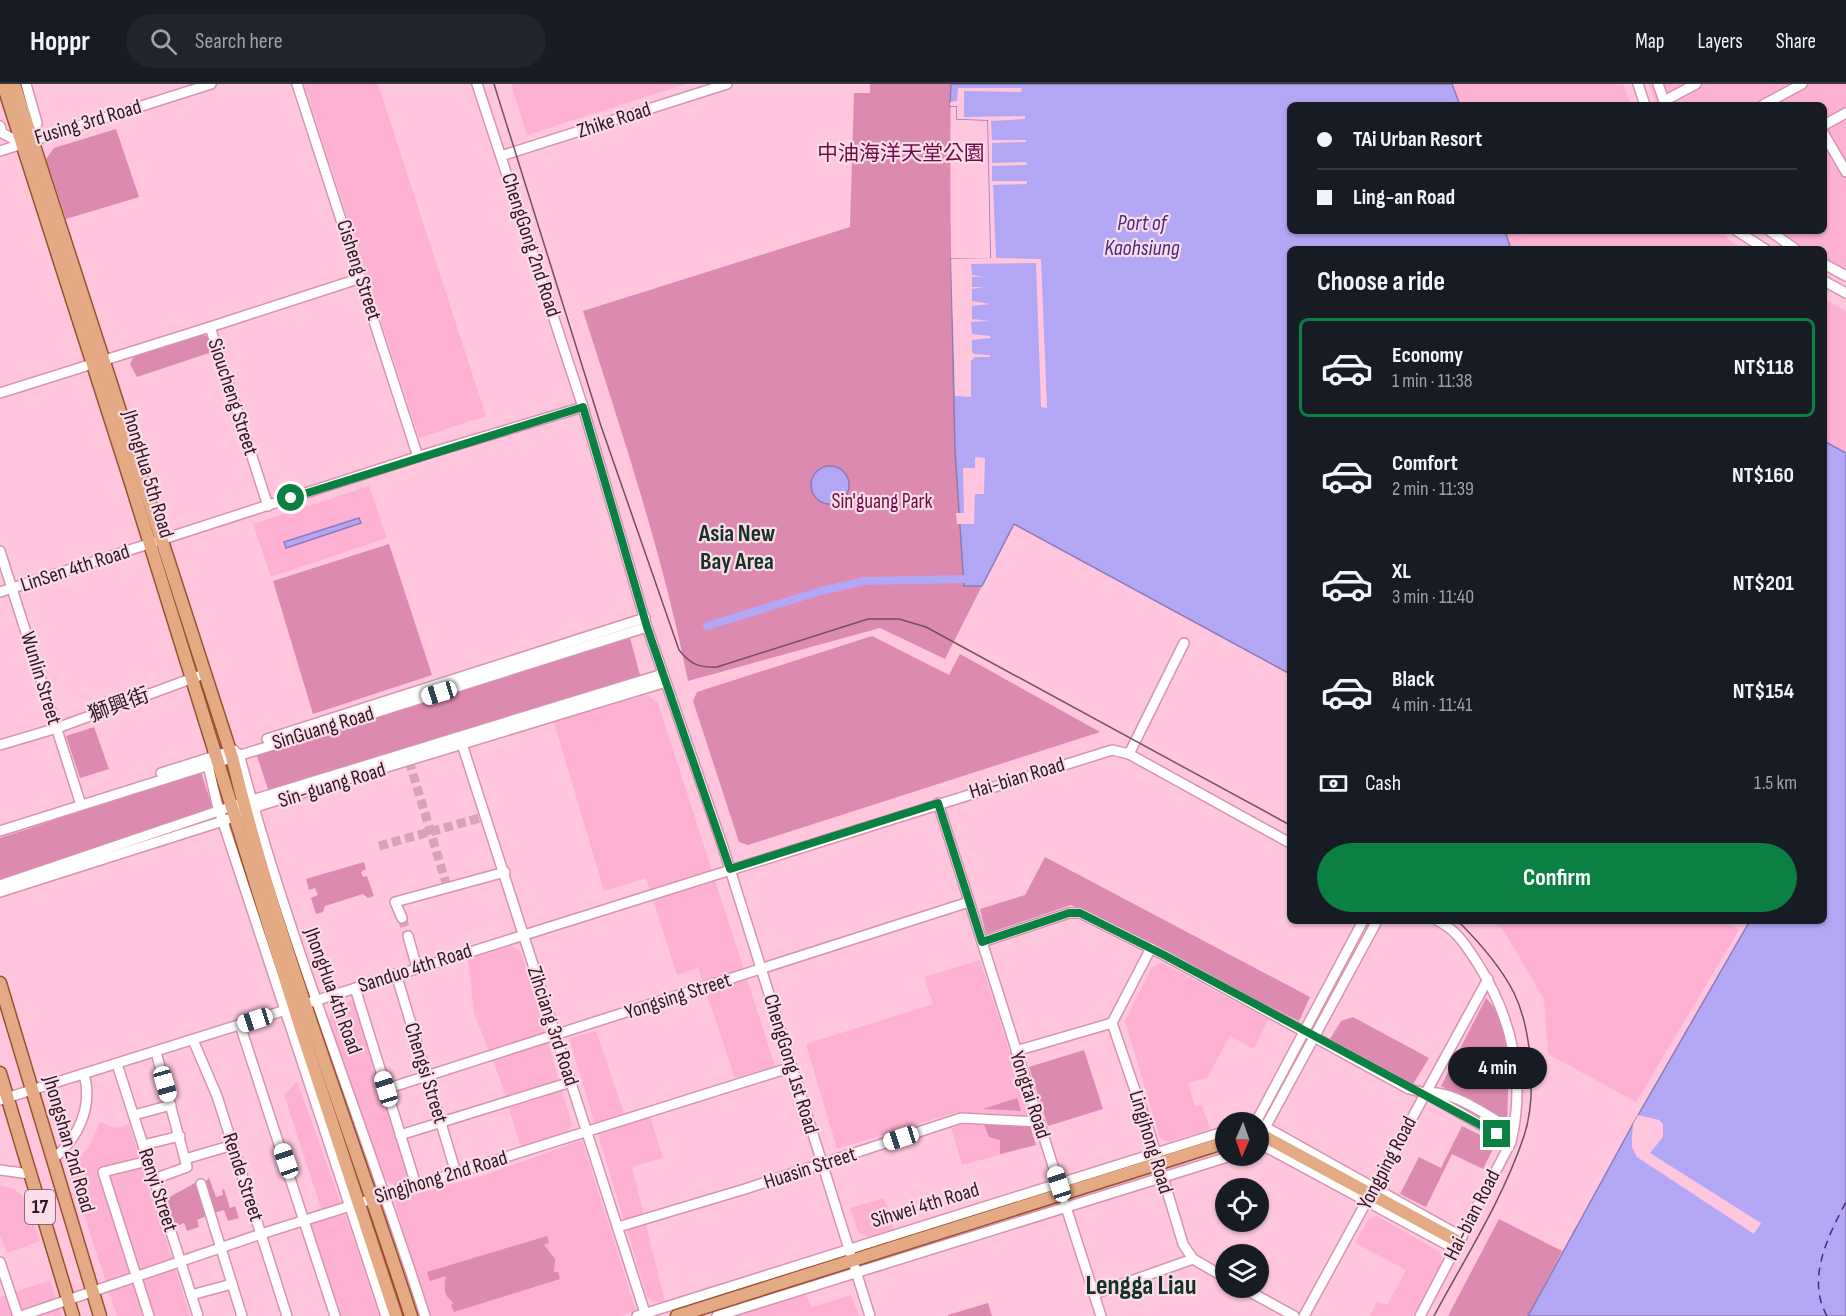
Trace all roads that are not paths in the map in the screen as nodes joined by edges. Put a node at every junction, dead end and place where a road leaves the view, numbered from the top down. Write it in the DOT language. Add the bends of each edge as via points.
graph roads {
  1 [pos="3,84"];
  2 [pos="14,84"];
  3 [pos="26,84"];
  4 [pos="211,84"];
  5 [pos="297,84"];
  6 [pos="477,84"];
  7 [pos="727,84"];
  8 [pos="1638,84"];
  9 [pos="1658,84"];
  10 [pos="1695,84"];
  11 [pos="1802,84"];
  12 [pos="1644,102"];
  13 [pos="1665,102"];
  14 [pos="1667,102"];
  15 [pos="1769,102"];
  16 [pos="1846,113"];
  17 [pos="1827,123"];
  18 [pos="0,126"];
  19 [pos="1827,139"];
  20 [pos="26,142"];
  21 [pos="0,151"];
  22 [pos="501,156"];
  23 [pos="1846,172"];
  24 [pos="1742,234"];
  25 [pos="1774,234"];
  26 [pos="1760,246"];
  27 [pos="1791,246"];
  28 [pos="1827,266"];
  29 [pos="1846,276"];
  30 [pos="361,278"];
  31 [pos="1827,283"];
  32 [pos="1846,293"];
  33 [pos="210,327"];
  34 [pos="99,364"];
  35 [pos="0,393"];
  36 [pos="583,407"];
  37 [pos="418,457"];
  38 [pos="268,506"];
  39 [pos="155,543"];
  40 [pos="0,551"];
  41 [pos="12,588"];
  42 [pos="0,592"];
  43 [pos="646,623"];
  44 [pos="1184,643"];
  45 [pos="198,676"];
  46 [pos="664,678"];
  47 [pos="57,728"];
  48 [pos="461,740"];
  49 [pos="0,745"];
  50 [pos="233,754"];
  51 [pos="1130,754"];
  52 [pos="214,761"];
  53 [pos="80,802"];
  54 [pos="938,803"];
  55 [pos="244,808"];
  56 [pos="219,810"];
  57 [pos="223,821"];
  58 [pos="0,825"];
  59 [pos="0,831"];
  60 [pos="1287,841"];
  61 [pos="730,869"];
  62 [pos="505,872"];
  63 [pos="0,885"];
  64 [pos="0,892"];
  65 [pos="969,902"];
  66 [pos="402,918"];
  67 [pos="1361,924"];
  68 [pos="1375,924"];
  69 [pos="1443,924"];
  70 [pos="524,934"];
  71 [pos="408,936"];
  72 [pos="982,942"];
  73 [pos="1151,948"];
  74 [pos="417,968"];
  75 [pos="762,969"];
  76 [pos="396,974"];
  77 [pos="1488,979"];
  78 [pos="0,983"];
  79 [pos="355,988"];
  80 [pos="300,1006"];
  81 [pos="1112,1023"];
  82 [pos="240,1025"];
  83 [pos="1303,1031"];
  84 [pos="556,1035"];
  85 [pos="1314,1037"];
  86 [pos="193,1040"];
  87 [pos="1016,1051"];
  88 [pos="156,1052"];
  89 [pos="117,1064"];
  90 [pos="792,1067"];
  91 [pos="0,1073"];
  92 [pos="84,1074"];
  93 [pos="427,1075"];
  94 [pos="571,1082"];
  95 [pos="33,1089"];
  96 [pos="386,1089"];
  97 [pos="1425,1093"];
  98 [pos="3,1097"];
  99 [pos="171,1105"];
  100 [pos="1266,1112"];
  101 [pos="1269,1112"];
  102 [pos="134,1115"];
  103 [pos="1039,1122"];
  104 [pos="441,1123"];
  105 [pos="1513,1130"];
  106 [pos="587,1131"];
  107 [pos="400,1135"];
  108 [pos="1215,1135"];
  109 [pos="180,1136"];
  110 [pos="1269,1136"];
  111 [pos="1510,1142"];
  112 [pos="1215,1144"];
  113 [pos="143,1145"];
  114 [pos="233,1145"];
  115 [pos="1157,1157"];
  116 [pos="53,1159"];
  117 [pos="148,1161"];
  118 [pos="1215,1161"];
  119 [pos="186,1163"];
  120 [pos="822,1163"];
  121 [pos="0,1170"];
  122 [pos="456,1173"];
  123 [pos="30,1174"];
  124 [pos="154,1179"];
  125 [pos="1162,1179"];
  126 [pos="201,1184"];
  127 [pos="416,1185"];
  128 [pos="1060,1189"];
  129 [pos="386,1194"];
  130 [pos="1371,1194"];
  131 [pos="373,1198"];
  132 [pos="355,1204"];
  133 [pos="1066,1207"];
  134 [pos="306,1220"];
  135 [pos="618,1227"];
  136 [pos="261,1234"];
  137 [pos="1459,1243"];
  138 [pos="220,1248"];
  139 [pos="851,1254"];
  140 [pos="1193,1259"];
  141 [pos="181,1261"];
  142 [pos="0,1262"];
  143 [pos="1215,1272"];
  144 [pos="857,1273"];
  145 [pos="135,1276"];
  146 [pos="232,1284"];
  147 [pos="92,1293"];
  148 [pos="1094,1294"];
  149 [pos="191,1295"];
  150 [pos="1261,1298"];
  151 [pos="68,1300"];
  152 [pos="643,1315"];
  153 [pos="19,1316"];
  154 [pos="73,1316"];
  155 [pos="100,1316"];
  156 [pos="149,1316"];
  157 [pos="198,1316"];
  158 [pos="242,1316"];
  159 [pos="287,1316"];
  160 [pos="336,1316"];
  161 [pos="386,1316"];
  162 [pos="396,1316"];
  163 [pos="411,1316"];
  164 [pos="424,1316"];
  165 [pos="677,1316"];
  166 [pos="717,1316"];
  167 [pos="870,1316"];
  168 [pos="1101,1316"];
  169 [pos="1294,1316"];
  170 [pos="1304,1316"];
  171 [pos="1420,1316"];
  1 -- 20 [label="main road, JhongHua 5th Road"];
  2 -- 20 [label="main road, JhongHua 5th Road"];
  3 -- 20 [label="street, JhongHua 5th Road" via="37,123"];
  4 -- 20 [label="street, Fusing 3rd Road"];
  5 -- 30 [label="street, Cisheng Street"];
  6 -- 22 [label="street, ChengGong 2nd Road"];
  7 -- 22 [label="street, Zhike Road"];
  8 -- 12 [label="street"];
  9 -- 13 [label="street"];
  10 -- 14 [label="street"];
  11 -- 15 [label="street"];
  16 -- 17 [label="street"];
  18 -- 20 [label="street" via="2,133"];
  19 -- 23 [label="street"];
  20 -- 21 [label="street, Fusing 3rd Road"];
  20 -- 34 [label="main road, JhongHua 5th Road"];
  22 -- 36 [label="street, ChengGong 2nd Road"];
  24 -- 26 [label="street"];
  25 -- 27 [label="street"];
  28 -- 29 [label="street"];
  30 -- 33 [label="street"];
  30 -- 37 [label="street, Cisheng Street"];
  31 -- 32 [label="street"];
  33 -- 34 [label="street, Sioucheng Street"];
  33 -- 38 [label="street, Sioucheng Street"];
  34 -- 35 [label="street, Sioucheng Street"];
  34 -- 39 [label="main road, JhongHua 5th Road"];
  36 -- 37 [label="street, LinSen 4th Road"];
  36 -- 43 [label="street"];
  37 -- 38 [label="street, LinSen 4th Road"];
  38 -- 39 [label="street, LinSen 4th Road"];
  39 -- 41 [label="street, LinSen 4th Road"];
  39 -- 45 [label="main road, JhongHua 5th Road"];
  40 -- 41 [label="street, Wunlin Street"];
  41 -- 42 [label="street, LinSen 4th Road"];
  41 -- 47 [label="street, Wunlin Street"];
  43 -- 46 [label="street"];
  43 -- 50 [label="street, SinGuang Road"];
  44 -- 51 [label="street"];
  45 -- 47 [label="street, 獅興街"];
  45 -- 50 [label="main road, JhongHua 5th Road"];
  45 -- 52 [label="main road, JhongHua 5th Road"];
  46 -- 48 [label="street, Sin-guang Road"];
  46 -- 61 [label="street"];
  47 -- 49 [label="street, 獅興街"];
  47 -- 53 [label="street, Wunlin Street"];
  48 -- 55 [label="street, Sin-guang Road"];
  48 -- 62 [label="street, Zihciang 3rd Road"];
  50 -- 52 [label="street, SinGuang Road"];
  50 -- 55 [label="main road, JhongHua 5th Road"];
  51 -- 54 [label="street, Hai-bian Road" via="1121,750 1102,752"];
  51 -- 60 [label="street, Hai-bian Road"];
  52 -- 53 [label="street, SinGuang Road"];
  52 -- 55 [label="main road, JhongHua 5th Road"];
  52 -- 56 [label="street, JhongHua 4th Road"];
  53 -- 58 [label="street, SinGuang Road"];
  53 -- 59 [label="street, SinGuang Road"];
  54 -- 61 [label="street, Hai-bian Road"];
  54 -- 65 [label="street, Yongtai Road"];
  55 -- 56 [label="street"];
  55 -- 57 [label="street, Sin-guang Road"];
  55 -- 80 [label="main road, JhongHua 4th Road"];
  56 -- 57 [label="street, JhongHua 4th Road"];
  56 -- 63 [label="street"];
  57 -- 64 [label="street, Sin-guang Road"];
  57 -- 80 [label="street, JhongHua 4th Road"];
  61 -- 70 [label="street, Sanduo 4th Road"];
  61 -- 75 [label="street, ChengGong 1st Road"];
  62 -- 66 [label="street" via="395,902"];
  62 -- 70 [label="street, Zihciang 3rd Road"];
  65 -- 72 [label="street, Yongtai Road"];
  65 -- 75 [label="street, Yongsing Street"];
  67 -- 83 [label="street"];
  68 -- 85 [label="street"];
  69 -- 77 [label="street, Hai-bian Road" via="1458,934"];
  70 -- 74 [label="street, Sanduo 4th Road"];
  70 -- 84 [label="street, Zihciang 3rd Road"];
  71 -- 74 [label="street"];
  72 -- 73 [label="street" via="1069,913 1080,913"];
  72 -- 87 [label="street, Yongtai Road"];
  73 -- 81 [label="street"];
  73 -- 83 [label="street"];
  74 -- 76 [label="street, Sanduo 4th Road"];
  75 -- 84 [label="street, Yongsing Street"];
  75 -- 90 [label="street, ChengGong 1st Road"];
  76 -- 79 [label="street, Sanduo 4th Road"];
  76 -- 93 [label="street, Chengsi Street"];
  77 -- 97 [label="street, Yongping Road"];
  77 -- 105 [label="street, Hai-bian Road" via="1500,1002 1514,1049"];
  78 -- 95 [label="main road, Jhongshan 2nd Road / 17"];
  79 -- 80 [label="street, Sanduo 4th Road"];
  79 -- 96 [label="street"];
  80 -- 82 [label="street, Sanduo 4th Road"];
  80 -- 129 [label="street, JhongHua 4th Road"];
  80 -- 131 [label="main road, JhongHua 4th Road"];
  80 -- 132 [label="main road, JhongHua 4th Road"];
  81 -- 87 [label="street"];
  81 -- 115 [label="street, Lingjhong Road"];
  82 -- 86 [label="street, Sanduo 4th Road"];
  82 -- 134 [label="street"];
  83 -- 85 [label="street"];
  83 -- 100 [label="street"];
  84 -- 93 [label="street, Yongsing Street"];
  84 -- 94 [label="street, Zihciang 3rd Road"];
  85 -- 97 [label="street" via="1409,1089"];
  85 -- 101 [label="street"];
  86 -- 88 [label="street, Sanduo 4th Road"];
  86 -- 114 [label="street, Rende Street"];
  87 -- 103 [label="street, Yongtai Road"];
  88 -- 89 [label="street, Sanduo 4th Road"];
  88 -- 99 [label="street"];
  89 -- 92 [label="street, Sanduo 4th Road"];
  89 -- 102 [label="street, Renyi Street"];
  90 -- 106 [label="street, Singjhong 2nd Road"];
  90 -- 120 [label="street, ChengGong 1st Road"];
  91 -- 98 [label="main road, 17"];
  92 -- 95 [label="street, Sanduo 4th Road"];
  92 -- 116 [label="street" via="84,1118 68,1146"];
  93 -- 96 [label="street, Yongsing Street"];
  93 -- 104 [label="street, Chengsi Street"];
  94 -- 104 [label="street"];
  94 -- 106 [label="street, Zihciang 3rd Road"];
  95 -- 98 [label="street, Sanduo 4th Road"];
  95 -- 116 [label="main road, Jhongshan 2nd Road / 17"];
  96 -- 107 [label="street"];
  97 -- 105 [label="street" via="1437,1091 1450,1096"];
  97 -- 111 [label="street"];
  97 -- 130 [label="street, Yongping Road"];
  98 -- 123 [label="main road, 17"];
  99 -- 102 [label="street"];
  99 -- 109 [label="street"];
  102 -- 113 [label="street, Renyi Street"];
  103 -- 120 [label="street, Huasin Street" via="961,1118"];
  103 -- 128 [label="street, Yongtai Road"];
  104 -- 107 [label="street"];
  104 -- 122 [label="street, Chengsi Street"];
  105 -- 111 [label="street, Hai-bian Road"];
  106 -- 122 [label="street, Singjhong 2nd Road"];
  106 -- 135 [label="street, Zihciang 3rd Road"];
  107 -- 127 [label="street"];
  108 -- 115 [label="street, Sihwei 4th Road"];
  109 -- 113 [label="street"];
  109 -- 119 [label="street"];
  110 -- 130 [label="main road"];
  111 -- 137 [label="street, Hai-bian Road"];
  112 -- 115 [label="main road, Sihwei 4th Road"];
  113 -- 117 [label="street, Renyi Street"];
  114 -- 119 [label="street"];
  114 -- 136 [label="street, Rende Street"];
  115 -- 125 [label="street, Lingjhong Road"];
  115 -- 128 [label="main road, Sihwei 4th Road"];
  116 -- 147 [label="main road, Jhongshan 2nd Road / 17"];
  117 -- 124 [label="street, Renyi Street"];
  117 -- 145 [label="street" via="104,1172"];
  118 -- 125 [label="street"];
  119 -- 124 [label="street"];
  120 -- 135 [label="street, Huasin Street"];
  120 -- 139 [label="street, ChengGong 1st Road"];
  121 -- 123 [label="street"];
  122 -- 127 [label="street, Singjhong 2nd Road"];
  123 -- 151 [label="main road, 17"];
  124 -- 141 [label="street, Renyi Street"];
  125 -- 133 [label="street"];
  125 -- 140 [label="street, Lingjhong Road" via="1183,1244"];
  126 -- 138 [label="street"];
  127 -- 129 [label="street, Singjhong 2nd Road"];
  128 -- 133 [label="street, Yongtai Road"];
  128 -- 139 [label="main road, Sihwei 4th Road"];
  129 -- 131 [label="street, Singjhong 2nd Road"];
  129 -- 164 [label="street, JhongHua 4th Road"];
  130 -- 137 [label="main road"];
  130 -- 170 [label="street, Yongping Road"];
  131 -- 132 [label="street, Singjhong 2nd Road"];
  131 -- 163 [label="main road, JhongHua 4th Road"];
  132 -- 134 [label="street, Singjhong 2nd Road"];
  132 -- 161 [label="street, JhongHua 4th Road"];
  132 -- 162 [label="main road, JhongHua 4th Road"];
  133 -- 144 [label="street"];
  133 -- 148 [label="street, Yongtai Road"];
  134 -- 136 [label="street, Singjhong 2nd Road"];
  134 -- 160 [label="street"];
  135 -- 152 [label="street, Zihciang 3rd Road"];
  136 -- 138 [label="street, Singjhong 2nd Road"];
  136 -- 159 [label="street, Rende Street"];
  137 -- 171 [label="street, Hai-bian Road"];
  138 -- 141 [label="street, Singjhong 2nd Road"];
  138 -- 146 [label="street"];
  139 -- 144 [label="street"];
  139 -- 152 [label="street, Sihwei 4th Road"];
  139 -- 165 [label="main road, Sihwei 4th Road"];
  140 -- 143 [label="street"];
  140 -- 148 [label="street"];
  141 -- 145 [label="street, Singjhong 2nd Road"];
  141 -- 149 [label="street, Renyi Street"];
  142 -- 153 [label="street"];
  144 -- 166 [label="street"];
  144 -- 167 [label="street"];
  145 -- 147 [label="street, Singjhong 2nd Road"];
  145 -- 156 [label="street"];
  146 -- 149 [label="street"];
  146 -- 158 [label="street"];
  147 -- 151 [label="street, Singjhong 2nd Road"];
  147 -- 155 [label="main road, Jhongshan 2nd Road / 17"];
  148 -- 168 [label="street, Yongtai Road"];
  149 -- 157 [label="street, Renyi Street"];
  150 -- 169 [label="street"];
  151 -- 153 [label="street, Singjhong 2nd Road"];
  151 -- 154 [label="main road, 17"];
}
